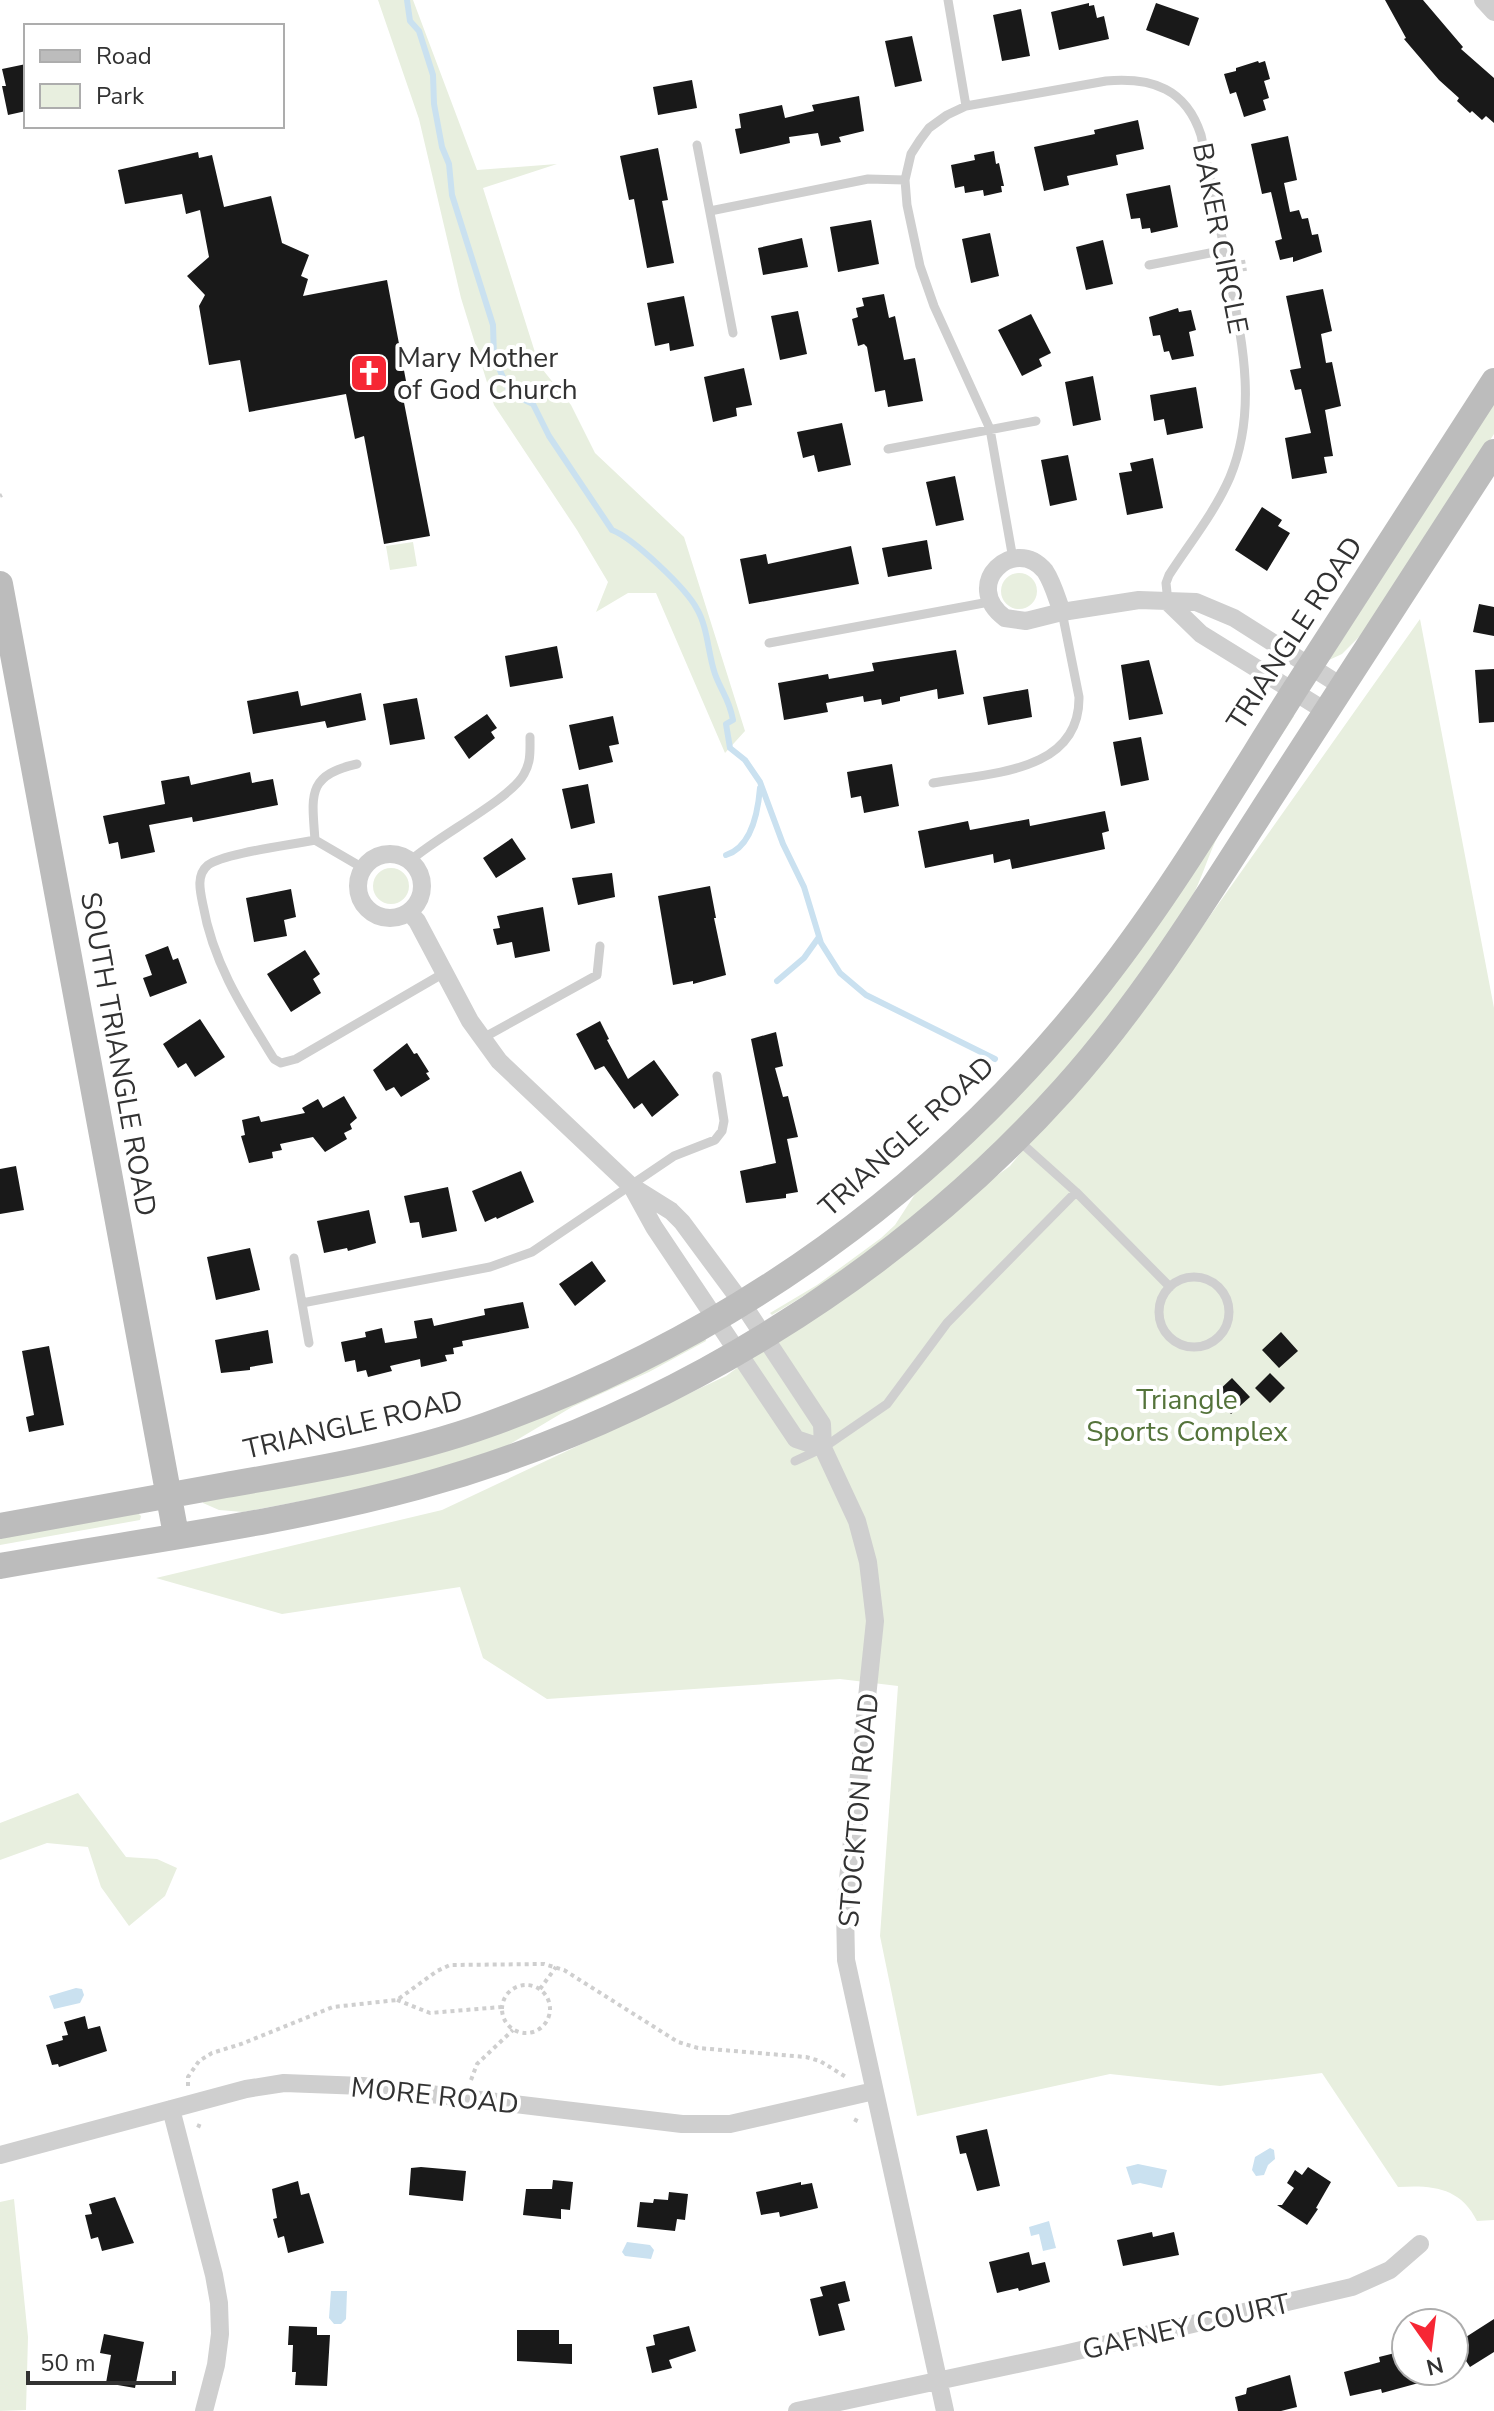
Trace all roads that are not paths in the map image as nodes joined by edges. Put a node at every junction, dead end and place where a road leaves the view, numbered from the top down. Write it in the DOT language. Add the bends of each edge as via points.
graph roads {
  1 [pos="948,0"];
  2 [pos="1483,0"];
  3 [pos="1494,12"];
  4 [pos="966,106"];
  5 [pos="697,145"];
  6 [pos="905,180"];
  7 [pos="710,211"];
  8 [pos="1225,250"];
  9 [pos="1149,265"];
  10 [pos="733,333"];
  11 [pos="1494,381"];
  12 [pos="1036,421"];
  13 [pos="990,429"];
  14 [pos="888,449"];
  15 [pos="1494,452"];
  16 [pos="1013,559"];
  17 [pos="0,584"];
  18 [pos="989,602"];
  19 [pos="1168,602"];
  20 [pos="1062,612"];
  21 [pos="769,643"];
  22 [pos="1310,666"];
  23 [pos="1343,687"];
  24 [pos="1293,692"];
  25 [pos="1327,712"];
  26 [pos="530,737"];
  27 [pos="357,764"];
  28 [pos="933,783"];
  29 [pos="315,840"];
  30 [pos="410,861"];
  31 [pos="363,868"];
  32 [pos="409,912"];
  33 [pos="600,946"];
  34 [pos="444,973"];
  35 [pos="483,1038"];
  36 [pos="717,1076"];
  37 [pos="1016,1138"];
  38 [pos="631,1186"];
  39 [pos="1076,1192"];
  40 [pos="294,1258"];
  41 [pos="1170,1287"];
  42 [pos="302,1303"];
  43 [pos="742,1303"];
  44 [pos="714,1319"];
  45 [pos="763,1336"];
  46 [pos="309,1343"];
  47 [pos="738,1352"];
  48 [pos="823,1448"];
  49 [pos="795,1461"];
  50 [pos="168,1496"];
  51 [pos="0,1526"];
  52 [pos="176,1535"];
  53 [pos="0,1566"];
  54 [pos="874,2091"];
  55 [pos="171,2109"];
  56 [pos="0,2155"];
  57 [pos="1420,2244"];
  58 [pos="939,2380"];
  59 [pos="204,2411"];
  60 [pos="797,2411"];
  61 [pos="945,2411"];
  1 -- 4 [label="lane"];
  2 -- 3 [label="street"];
  4 -- 6 [label="lane, BAKER CIRCLE" via="929,128 911,154"];
  4 -- 8 [label="lane, BAKER CIRCLE" via="1123,80 1152,83 1173,93 1196,118"];
  5 -- 7 [label="lane"];
  6 -- 7 [label="lane" via="868,179"];
  6 -- 13 [label="lane, BAKER CIRCLE" via="924,279"];
  7 -- 10 [label="lane"];
  8 -- 9 [label="lane"];
  8 -- 19 [label="lane, BAKER CIRCLE" via="1246,374 1246,407 1230,477 1169,575"];
  11 -- 22 [label="street, TRIANGLE ROAD"];
  12 -- 13 [label="lane"];
  13 -- 14 [label="lane"];
  13 -- 16 [label="lane, BAKER CIRCLE"];
  15 -- 23 [label="street"];
  16 -- 18 [label="street" via="992,572"];
  16 -- 20 [label="street" via="1042,568"];
  17 -- 50 [label="street, SOUTH TRIANGLE ROAD"];
  18 -- 20 [label="street" via="1005,618 1018,622"];
  18 -- 21 [label="lane"];
  19 -- 20 [label="street" via="1139,600"];
  19 -- 22 [label="street" via="1196,602 1234,618"];
  19 -- 24 [label="street" via="1201,634"];
  20 -- 28 [label="lane" via="1080,709 1070,736 1057,751 1028,765"];
  22 -- 23 [label="street"];
  22 -- 24 [label="street, TRIANGLE ROAD"];
  23 -- 25 [label="street"];
  24 -- 25 [label="street"];
  24 -- 43 [label="street, TRIANGLE ROAD" via="1131,942 1026,1071 891,1200"];
  25 -- 37 [label="street" via="1155,976 1062,1092"];
  26 -- 30 [label="lane" via="529,765 519,782"];
  27 -- 29 [label="lane" via="328,774 312,796"];
  29 -- 31 [label="lane"];
  29 -- 34 [label="lane" via="222,859 206,866 199,879 206,925 222,971 274,1059 296,1059"];
  30 -- 31 [label="street" via="382,855"];
  30 -- 32 [label="street" via="422,890"];
  31 -- 32 [label="street" via="358,890 365,907 383,918"];
  32 -- 34 [label="street, STOCKTON ROAD"];
  33 -- 35 [label="lane" via="597,975"];
  34 -- 35 [label="street, STOCKTON ROAD"];
  35 -- 38 [label="street, STOCKTON ROAD" via="516,1079"];
  36 -- 38 [label="lane" via="724,1121 715,1140 674,1156"];
  37 -- 39 [label="lane"];
  37 -- 45 [label="street" via="914,1232"];
  38 -- 42 [label="lane" via="512,1261"];
  38 -- 43 [label="street, STOCKTON ROAD" via="682,1222"];
  38 -- 44 [label="street, STOCKTON ROAD"];
  39 -- 41 [label="lane"];
  39 -- 48 [label="lane" via="947,1323 887,1404"];
  40 -- 42 [label="lane"];
  41 -- 41 [label="lane" via="1159,1308 1173,1340 1195,1347 1217,1338 1229,1308 1220,1288 1201,1277"];
  42 -- 46 [label="lane"];
  43 -- 44 [label="street, TRIANGLE ROAD"];
  43 -- 45 [label="street, STOCKTON ROAD"];
  44 -- 47 [label="street, STOCKTON ROAD"];
  44 -- 50 [label="street, TRIANGLE ROAD" via="578,1389 484,1426 345,1463"];
  45 -- 47 [label="street"];
  45 -- 48 [label="street, STOCKTON ROAD" via="822,1424"];
  47 -- 48 [label="street, STOCKTON ROAD" via="796,1439"];
  47 -- 52 [label="street" via="618,1413 493,1463 370,1498"];
  48 -- 49 [label="lane"];
  48 -- 54 [label="street, STOCKTON ROAD" via="857,1521 873,1593 875,1621 845,1908 846,1960"];
  50 -- 51 [label="street, TRIANGLE ROAD"];
  50 -- 52 [label="street, SOUTH TRIANGLE ROAD"];
  52 -- 53 [label="street"];
  54 -- 55 [label="street, MORE ROAD" via="730,2124 682,2124 363,2086 284,2083"];
  54 -- 58 [label="street, STOCKTON ROAD"];
  55 -- 56 [label="street, MORE ROAD"];
  55 -- 59 [label="street" via="219,2303 216,2365"];
  57 -- 58 [label="street, GAFNEY COURT" via="1390,2270 1352,2287"];
  58 -- 60 [label="street, GAFNEY COURT"];
  58 -- 61 [label="street, STOCKTON ROAD"];
}
